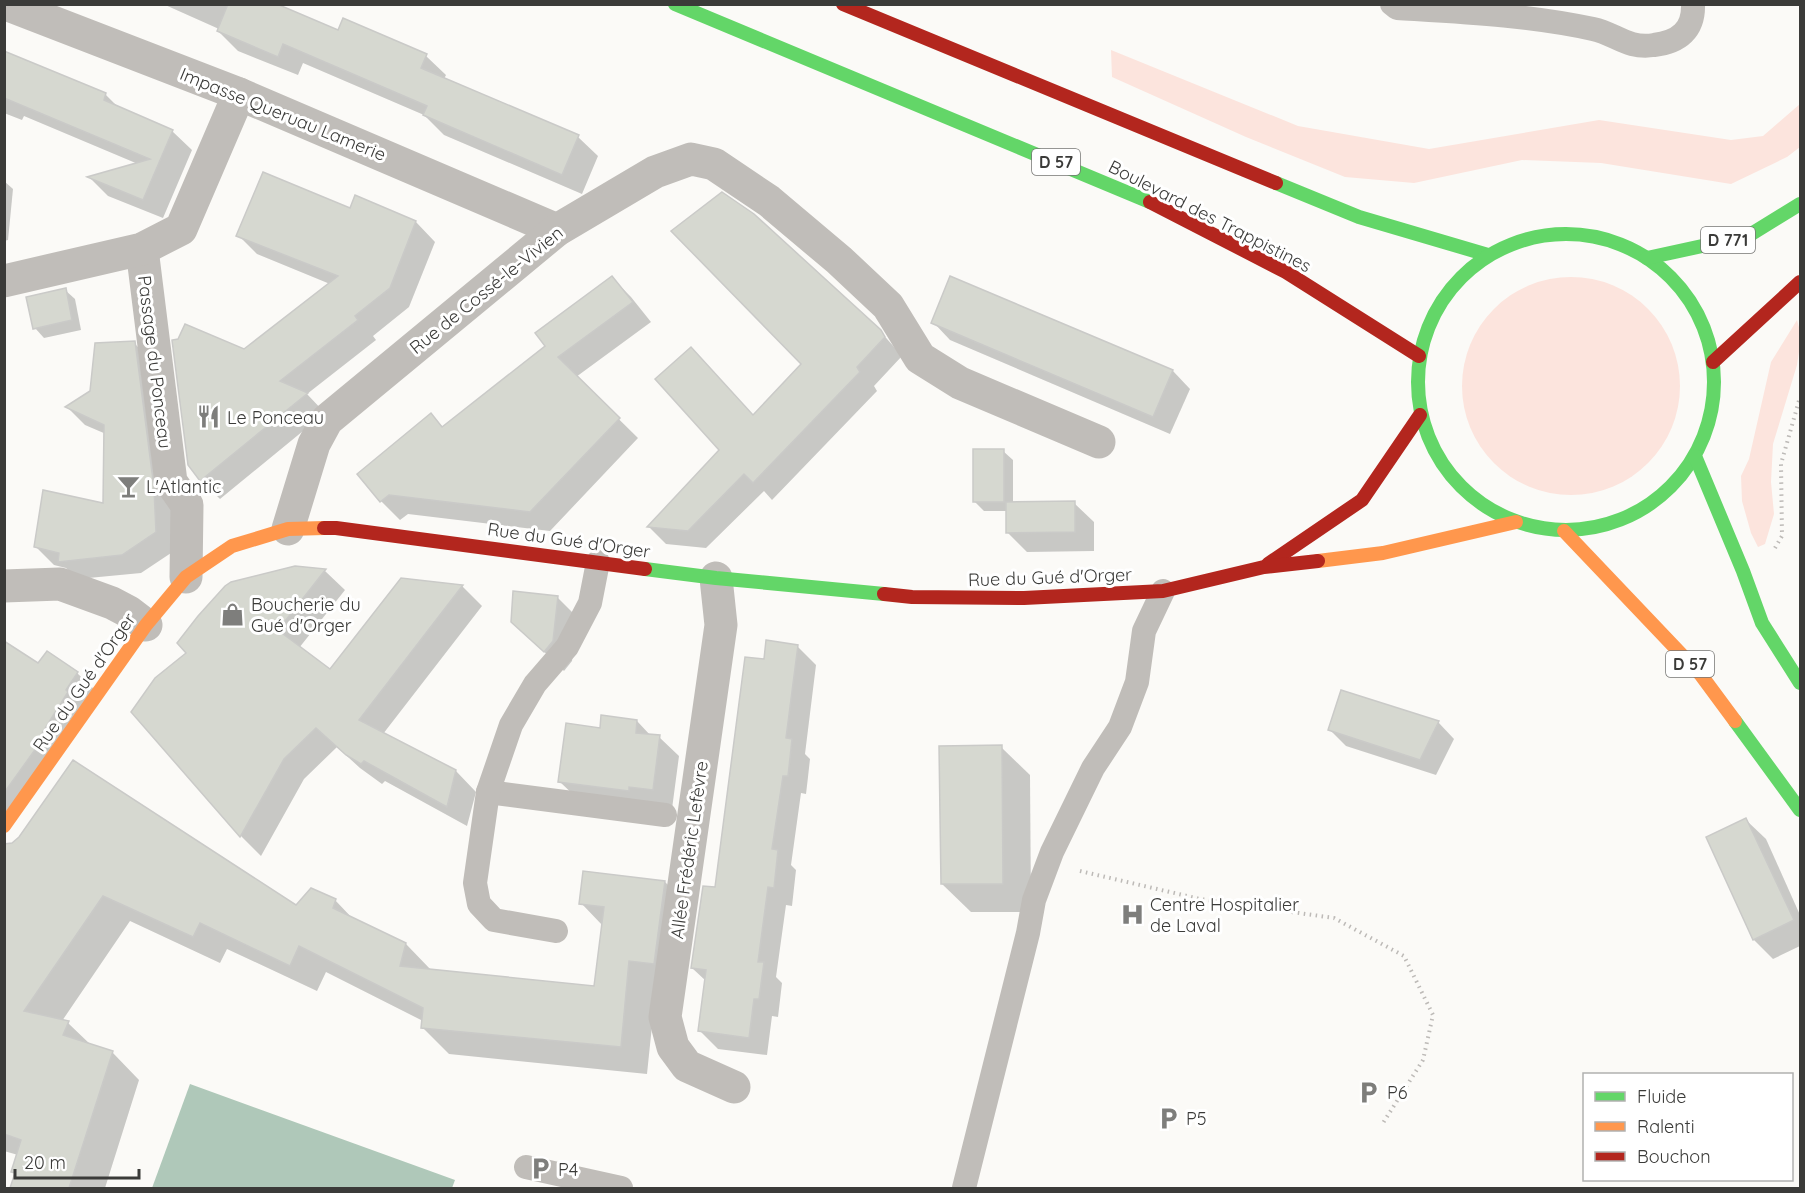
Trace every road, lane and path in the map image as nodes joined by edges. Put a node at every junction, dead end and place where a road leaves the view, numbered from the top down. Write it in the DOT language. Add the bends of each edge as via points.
graph roads {
  1 [pos="6,4"];
  2 [pos="675,4"];
  3 [pos="1392,4"];
  4 [pos="1694,4"];
  5 [pos="863,7"];
  6 [pos="239,94"];
  7 [pos="1800,204"];
  8 [pos="557,230"];
  9 [pos="142,249"];
  10 [pos="1488,255"];
  11 [pos="1647,258"];
  12 [pos="4,281"];
  13 [pos="1800,282"];
  14 [pos="1419,356"];
  15 [pos="1713,362"];
  16 [pos="1800,398"];
  17 [pos="1420,415"];
  18 [pos="1099,442"];
  19 [pos="1695,456"];
  20 [pos="1516,522"];
  21 [pos="288,529"];
  22 [pos="1564,531"];
  23 [pos="1772,552"];
  24 [pos="598,562"];
  25 [pos="1264,567"];
  26 [pos="186,577"];
  27 [pos="716,578"];
  28 [pos="4,586"];
  29 [pos="1163,591"];
  30 [pos="146,625"];
  31 [pos="1800,683"];
  32 [pos="488,792"];
  33 [pos="1800,810"];
  34 [pos="664,815"];
  35 [pos="4,826"];
  36 [pos="1048,863"];
  37 [pos="556,931"];
  38 [pos="734,1087"];
  39 [pos="1383,1123"];
  40 [pos="526,1167"];
  41 [pos="621,1188"];
  42 [pos="964,1188"];
  1 -- 6 [label="street, Impasse Queruau Lamerie"];
  2 -- 14 [label="main road, Boulevard des Trappistines / D 57" via="1141,198 1286,272"];
  3 -- 4 [label="lane" via="1397,8 1507,15 1596,30 1625,43 1652,46 1672,42 1685,32 1694,18"];
  5 -- 10 [label="main road" via="1359,217"];
  6 -- 8 [label="street, Impasse Queruau Lamerie"];
  6 -- 9 [label="street" via="181,229"];
  7 -- 11 [label="main road, D 771" via="1748,236"];
  8 -- 18 [label="street, Rue de Cossé-le-Vivien" via="655,172 691,159 714,164 768,201 888,306 920,358 960,383"];
  8 -- 21 [label="street, Rue de Cossé-le-Vivien" via="327,420 314,444"];
  9 -- 12 [label="street"];
  9 -- 26 [label="street, Passage du Ponceau" via="171,482 187,505"];
  10 -- 11 [label="main road" via="1526,238 1568,233 1609,240"];
  10 -- 14 [label="main road" via="1455,282 1432,316"];
  11 -- 15 [label="main road" via="1679,286 1702,322"];
  13 -- 15 [label="main road"];
  14 -- 17 [label="main road" via="1416,386"];
  15 -- 19 [label="main road" via="1712,411"];
  16 -- 23 [label="path" via="1781,464 1782,536"];
  17 -- 20 [label="main road" via="1439,461 1472,498"];
  17 -- 25 [label="main road, Rue du Gué d'Orger" via="1362,500"];
  19 -- 22 [label="main road" via="1671,487 1640,511 1603,526"];
  19 -- 31 [label="main road" via="1762,623"];
  20 -- 22 [label="main road"];
  20 -- 25 [label="main road, Rue du Gué d'Orger" via="1383,553"];
  21 -- 24 [label="main road, Rue du Gué d'Orger" via="336,528"];
  21 -- 26 [label="main road, Rue du Gué d'Orger" via="232,546"];
  22 -- 33 [label="main road, D 57" via="1701,675"];
  24 -- 27 [label="main road, Rue du Gué d'Orger"];
  24 -- 32 [label="lane" via="590,603 567,647 535,684 511,725"];
  25 -- 29 [label="main road, Rue du Gué d'Orger"];
  26 -- 30 [label="main road, Rue du Gué d'Orger"];
  27 -- 29 [label="main road, Rue du Gué d'Orger" via="912,597 1024,598"];
  27 -- 38 [label="street, Allée Frédéric Lefèvre" via="721,625 665,1017 674,1047 687,1066"];
  28 -- 30 [label="street" via="60,584 112,603"];
  29 -- 36 [label="lane" via="1144,631 1137,682 1120,727 1093,768"];
  30 -- 35 [label="main road, Rue du Gué d'Orger"];
  32 -- 34 [label="lane"];
  32 -- 37 [label="lane" via="475,883 479,904 494,920"];
  36 -- 39 [label="path" via="1200,899 1334,918 1404,956 1433,1015 1423,1060"];
  36 -- 42 [label="lane" via="1034,900"];
  40 -- 41 [label="lane"];
}
